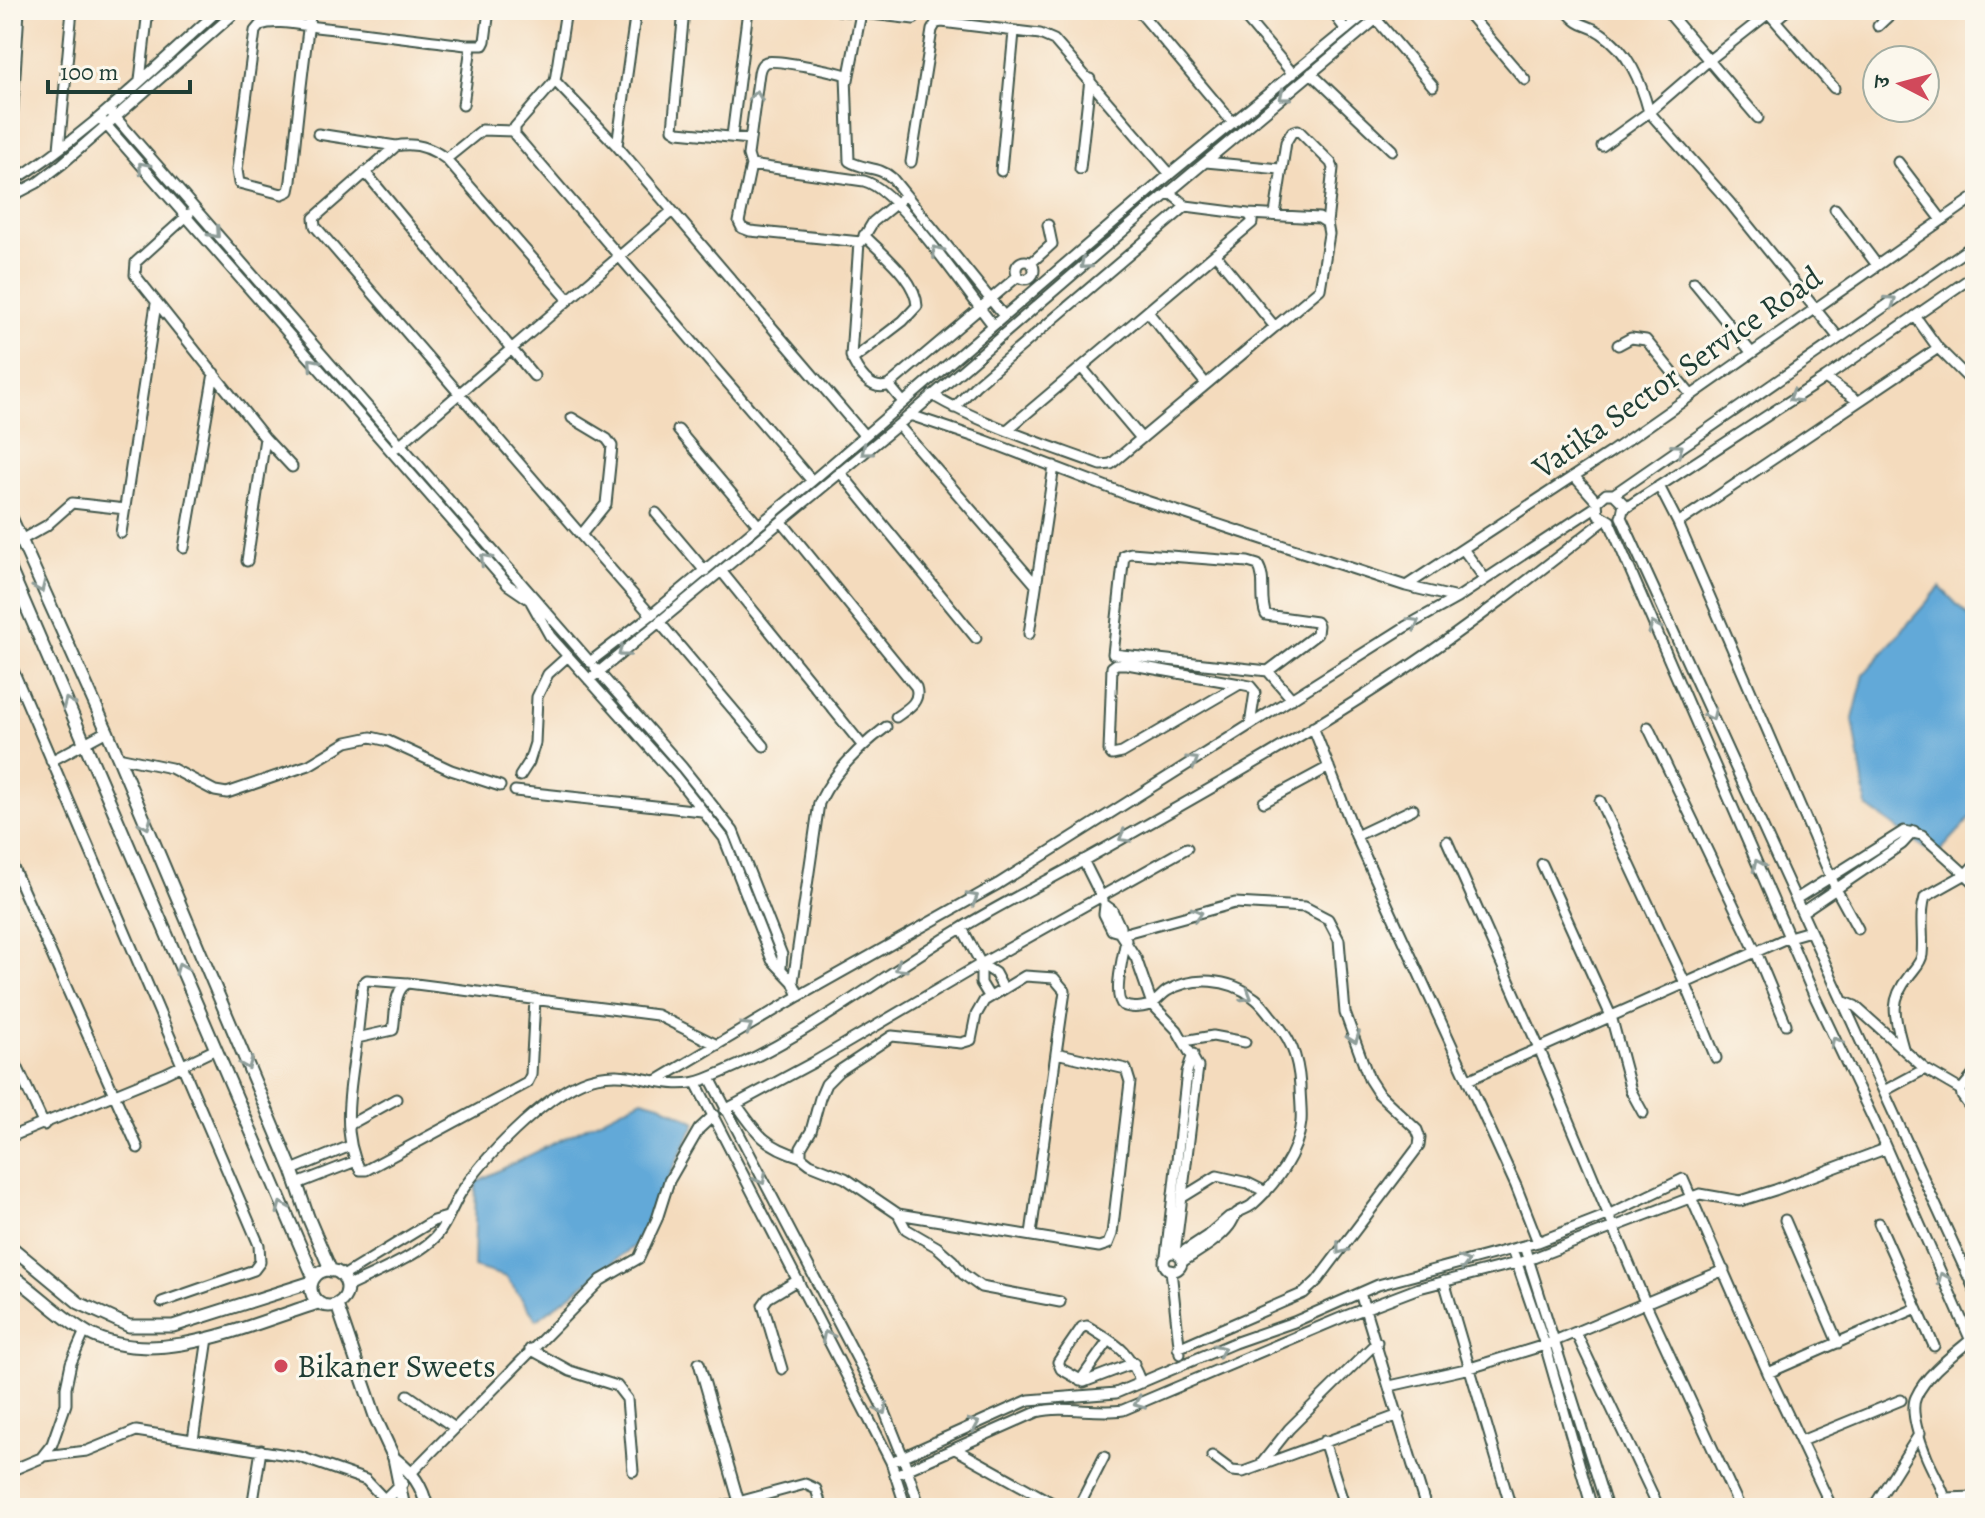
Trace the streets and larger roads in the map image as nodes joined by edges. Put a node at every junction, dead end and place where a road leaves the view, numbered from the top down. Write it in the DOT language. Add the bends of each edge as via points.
graph roads {
  1 [pos="19,10"];
  2 [pos="72,10"];
  3 [pos="148,10"];
  4 [pos="219,10"];
  5 [pos="238,10"];
  6 [pos="311,10"];
  7 [pos="489,10"];
  8 [pos="566,10"];
  9 [pos="636,10"];
  10 [pos="684,10"];
  11 [pos="748,10"];
  12 [pos="838,10"];
  13 [pos="1138,10"];
  14 [pos="1239,10"];
  15 [pos="1331,10"];
  16 [pos="1387,10"];
  17 [pos="1465,10"];
  18 [pos="1566,10"];
  19 [pos="1666,10"];
  20 [pos="1787,10"];
  21 [pos="1895,10"];
  22 [pos="861,13"];
  23 [pos="1770,14"];
  24 [pos="1373,15"];
  25 [pos="914,19"];
  26 [pos="308,26"];
  27 [pos="1878,26"];
  28 [pos="1346,30"];
  29 [pos="1014,32"];
  30 [pos="471,46"];
  31 [pos="1708,61"];
  32 [pos="1311,73"];
  33 [pos="1293,74"];
  34 [pos="1090,79"];
  35 [pos="140,80"];
  36 [pos="848,80"];
  37 [pos="1525,80"];
  38 [pos="555,81"];
  39 [pos="1433,86"];
  40 [pos="1834,88"];
  41 [pos="463,105"];
  42 [pos="1649,112"];
  43 [pos="112,114"];
  44 [pos="1758,118"];
  45 [pos="104,122"];
  46 [pos="1233,123"];
  47 [pos="514,131"];
  48 [pos="318,134"];
  49 [pos="732,136"];
  50 [pos="750,139"];
  51 [pos="396,146"];
  52 [pos="617,146"];
  53 [pos="1602,146"];
  54 [pos="59,149"];
  55 [pos="1392,150"];
  56 [pos="10,154"];
  57 [pos="446,159"];
  58 [pos="851,162"];
  59 [pos="911,162"];
  60 [pos="1206,162"];
  61 [pos="1898,162"];
  62 [pos="751,165"];
  63 [pos="1080,169"];
  64 [pos="1280,169"];
  65 [pos="1001,171"];
  66 [pos="365,172"];
  67 [pos="1170,174"];
  68 [pos="843,180"];
  69 [pos="10,183"];
  70 [pos="1169,192"];
  71 [pos="906,195"];
  72 [pos="10,197"];
  73 [pos="1975,197"];
  74 [pos="894,203"];
  75 [pos="1134,205"];
  76 [pos="1186,206"];
  77 [pos="195,209"];
  78 [pos="1835,209"];
  79 [pos="671,212"];
  80 [pos="1143,214"];
  81 [pos="1248,214"];
  82 [pos="1275,214"];
  83 [pos="186,217"];
  84 [pos="1942,220"];
  85 [pos="1327,223"];
  86 [pos="1048,225"];
  87 [pos="862,238"];
  88 [pos="1975,244"];
  89 [pos="1216,255"];
  90 [pos="618,257"];
  91 [pos="1877,265"];
  92 [pos="1975,275"];
  93 [pos="1694,282"];
  94 [pos="568,299"];
  95 [pos="992,300"];
  96 [pos="156,304"];
  97 [pos="980,309"];
  98 [pos="1815,309"];
  99 [pos="1148,312"];
  100 [pos="1004,316"];
  101 [pos="1915,316"];
  102 [pos="993,325"];
  103 [pos="1275,327"];
  104 [pos="1838,337"];
  105 [pos="1618,345"];
  106 [pos="513,348"];
  107 [pos="1938,348"];
  108 [pos="962,352"];
  109 [pos="1751,352"];
  110 [pos="852,360"];
  111 [pos="972,361"];
  112 [pos="1082,368"];
  113 [pos="214,373"];
  114 [pos="534,376"];
  115 [pos="1825,378"];
  116 [pos="1206,384"];
  117 [pos="889,385"];
  118 [pos="1975,385"];
  119 [pos="460,393"];
  120 [pos="932,395"];
  121 [pos="1691,395"];
  122 [pos="1858,401"];
  123 [pos="903,402"];
  124 [pos="954,408"];
  125 [pos="910,415"];
  126 [pos="572,418"];
  127 [pos="898,425"];
  128 [pos="678,430"];
  129 [pos="1007,430"];
  130 [pos="864,435"];
  131 [pos="265,438"];
  132 [pos="1141,438"];
  133 [pos="400,444"];
  134 [pos="390,453"];
  135 [pos="1054,466"];
  136 [pos="292,467"];
  137 [pos="840,472"];
  138 [pos="1574,476"];
  139 [pos="812,481"];
  140 [pos="1659,486"];
  141 [pos="439,488"];
  142 [pos="1614,494"];
  143 [pos="432,498"];
  144 [pos="1597,504"];
  145 [pos="125,509"];
  146 [pos="656,513"];
  147 [pos="1622,513"];
  148 [pos="10,515"];
  149 [pos="1607,521"];
  150 [pos="782,522"];
  151 [pos="1678,523"];
  152 [pos="758,525"];
  153 [pos="121,533"];
  154 [pos="581,535"];
  155 [pos="742,538"];
  156 [pos="21,540"];
  157 [pos="750,547"];
  158 [pos="184,548"];
  159 [pos="1463,549"];
  160 [pos="247,561"];
  161 [pos="10,569"];
  162 [pos="705,571"];
  163 [pos="722,572"];
  164 [pos="1485,579"];
  165 [pos="1036,585"];
  166 [pos="1406,586"];
  167 [pos="528,595"];
  168 [pos="1457,598"];
  169 [pos="651,615"];
  170 [pos="660,623"];
  171 [pos="1029,634"];
  172 [pos="976,638"];
  173 [pos="568,656"];
  174 [pos="590,662"];
  175 [pos="10,663"];
  176 [pos="581,670"];
  177 [pos="1268,671"];
  178 [pos="598,672"];
  179 [pos="589,680"];
  180 [pos="1240,684"];
  181 [pos="1292,699"];
  182 [pos="896,717"];
  183 [pos="1250,725"];
  184 [pos="886,727"];
  185 [pos="1313,727"];
  186 [pos="1648,727"];
  187 [pos="107,731"];
  188 [pos="85,743"];
  189 [pos="862,745"];
  190 [pos="764,746"];
  191 [pos="118,757"];
  192 [pos="51,761"];
  193 [pos="1329,767"];
  194 [pos="520,776"];
  195 [pos="500,786"];
  196 [pos="515,791"];
  197 [pos="1600,801"];
  198 [pos="1264,802"];
  199 [pos="1413,809"];
  200 [pos="702,811"];
  201 [pos="1914,831"];
  202 [pos="1356,836"];
  203 [pos="1447,841"];
  204 [pos="1187,848"];
  205 [pos="1083,860"];
  206 [pos="10,861"];
  207 [pos="1542,864"];
  208 [pos="1975,864"];
  209 [pos="1966,874"];
  210 [pos="1831,878"];
  211 [pos="1975,883"];
  212 [pos="1836,889"];
  213 [pos="1796,899"];
  214 [pos="1103,901"];
  215 [pos="1802,912"];
  216 [pos="962,928"];
  217 [pos="1858,929"];
  218 [pos="1810,931"];
  219 [pos="1122,935"];
  220 [pos="1789,937"];
  221 [pos="1756,952"];
  222 [pos="981,964"];
  223 [pos="781,967"];
  224 [pos="793,982"];
  225 [pos="408,983"];
  226 [pos="1686,985"];
  227 [pos="1003,988"];
  228 [pos="799,996"];
  229 [pos="989,996"];
  230 [pos="535,999"];
  231 [pos="1842,1001"];
  232 [pos="1152,1004"];
  233 [pos="1611,1016"];
  234 [pos="1786,1024"];
  235 [pos="357,1038"];
  236 [pos="1184,1041"];
  237 [pos="1245,1042"];
  238 [pos="717,1045"];
  239 [pos="1539,1048"];
  240 [pos="1903,1048"];
  241 [pos="216,1049"];
  242 [pos="10,1051"];
  243 [pos="1056,1053"];
  244 [pos="1193,1054"];
  245 [pos="1716,1058"];
  246 [pos="180,1065"];
  247 [pos="1925,1069"];
  248 [pos="1975,1073"];
  249 [pos="710,1078"];
  250 [pos="1468,1080"];
  251 [pos="656,1081"];
  252 [pos="696,1083"];
  253 [pos="1961,1090"];
  254 [pos="1884,1091"];
  255 [pos="113,1096"];
  256 [pos="396,1099"];
  257 [pos="737,1105"];
  258 [pos="725,1110"];
  259 [pos="1643,1113"];
  260 [pos="1975,1114"];
  261 [pos="714,1115"];
  262 [pos="44,1125"];
  263 [pos="349,1125"];
  264 [pos="10,1137"];
  265 [pos="350,1146"];
  266 [pos="138,1148"];
  267 [pos="1885,1149"];
  268 [pos="801,1157"];
  269 [pos="356,1161"];
  270 [pos="292,1170"];
  271 [pos="297,1184"];
  272 [pos="1266,1192"];
  273 [pos="1183,1197"];
  274 [pos="1692,1197"];
  275 [pos="898,1214"];
  276 [pos="1610,1214"];
  277 [pos="447,1217"];
  278 [pos="1785,1220"];
  279 [pos="1879,1223"];
  280 [pos="1615,1228"];
  281 [pos="1031,1234"];
  282 [pos="1538,1242"];
  283 [pos="10,1246"];
  284 [pos="1524,1246"];
  285 [pos="1512,1249"];
  286 [pos="1175,1256"];
  287 [pos="1528,1260"];
  288 [pos="1516,1263"];
  289 [pos="1724,1270"];
  290 [pos="331,1271"];
  291 [pos="10,1274"];
  292 [pos="313,1280"];
  293 [pos="798,1280"];
  294 [pos="1444,1281"];
  295 [pos="345,1282"];
  296 [pos="1975,1291"];
  297 [pos="1360,1293"];
  298 [pos="162,1302"];
  299 [pos="1060,1302"];
  300 [pos="1645,1302"];
  301 [pos="318,1303"];
  302 [pos="337,1305"];
  303 [pos="1366,1307"];
  304 [pos="1917,1308"];
  305 [pos="85,1331"];
  306 [pos="1576,1333"];
  307 [pos="208,1338"];
  308 [pos="1109,1340"];
  309 [pos="1555,1340"];
  310 [pos="1377,1342"];
  311 [pos="1973,1342"];
  312 [pos="1838,1343"];
  313 [pos="1545,1345"];
  314 [pos="1934,1346"];
  315 [pos="530,1349"];
  316 [pos="699,1363"];
  317 [pos="1134,1363"];
  318 [pos="1470,1368"];
  319 [pos="782,1369"];
  320 [pos="1768,1373"];
  321 [pos="1080,1381"];
  322 [pos="1141,1383"];
  323 [pos="1390,1386"];
  324 [pos="408,1395"];
  325 [pos="1040,1397"];
  326 [pos="1901,1400"];
  327 [pos="1047,1409"];
  328 [pos="1399,1415"];
  329 [pos="455,1428"];
  330 [pos="1920,1433"];
  331 [pos="193,1440"];
  332 [pos="1324,1441"];
  333 [pos="1801,1441"];
  334 [pos="261,1450"];
  335 [pos="957,1450"];
  336 [pos="44,1456"];
  337 [pos="1212,1456"];
  338 [pos="903,1457"];
  339 [pos="1104,1457"];
  340 [pos="394,1458"];
  341 [pos="891,1462"];
  342 [pos="1260,1466"];
  343 [pos="908,1470"];
  344 [pos="10,1471"];
  345 [pos="633,1471"];
  346 [pos="412,1472"];
  347 [pos="895,1475"];
  348 [pos="399,1487"];
  349 [pos="1975,1497"];
  350 [pos="739,1502"];
  351 [pos="381,1504"];
  352 [pos="252,1508"];
  353 [pos="404,1508"];
  354 [pos="427,1508"];
  355 [pos="716,1508"];
  356 [pos="822,1508"];
  357 [pos="906,1508"];
  358 [pos="920,1508"];
  359 [pos="1061,1508"];
  360 [pos="1078,1508"];
  361 [pos="1345,1508"];
  362 [pos="1426,1508"];
  363 [pos="1511,1508"];
  364 [pos="1592,1508"];
  365 [pos="1607,1508"];
  366 [pos="1659,1508"];
  367 [pos="1740,1508"];
  368 [pos="1832,1508"];
  369 [pos="1873,1508"];
  1 -- 56 [label="street"];
  2 -- 54 [label="street"];
  3 -- 35 [label="street"];
  4 -- 35 [label="street"];
  5 -- 43 [label="street"];
  6 -- 26 [label="street"];
  7 -- 30 [label="street" via="484,43"];
  8 -- 38 [label="street"];
  9 -- 52 [label="street"];
  10 -- 49 [label="street" via="673,129"];
  11 -- 49 [label="street"];
  12 -- 22 [label="street"];
  13 -- 46 [label="street"];
  14 -- 33 [label="street"];
  15 -- 28 [label="street"];
  16 -- 24 [label="street"];
  17 -- 37 [label="street"];
  18 -- 42 [label="street" via="1579,25 1598,30 1620,50 1636,73"];
  19 -- 31 [label="street"];
  20 -- 23 [label="street"];
  21 -- 27 [label="street"];
  22 -- 25 [label="street"];
  22 -- 36 [label="street"];
  23 -- 31 [label="street"];
  23 -- 40 [label="street"];
  24 -- 28 [label="street"];
  24 -- 32 [label="street"];
  24 -- 39 [label="street"];
  26 -- 26 [label="street" via="289,191 282,194 239,183 255,31 264,23"];
  26 -- 30 [label="street"];
  28 -- 33 [label="street"];
  29 -- 34 [label="street" via="1054,40"];
  29 -- 59 [label="street" via="936,23"];
  29 -- 65 [label="street"];
  30 -- 41 [label="street"];
  31 -- 42 [label="street"];
  31 -- 44 [label="street"];
  32 -- 55 [label="street"];
  32 -- 60 [label="street, one-way"];
  33 -- 46 [label="street"];
  34 -- 63 [label="street"];
  34 -- 67 [label="street"];
  35 -- 43 [label="street"];
  50 -- 36 [label="street, one-way" via="764,63 843,73"];
  36 -- 58 [label="street"];
  38 -- 47 [label="street"];
  38 -- 52 [label="street"];
  42 -- 53 [label="street"];
  42 -- 98 [label="street"];
  43 -- 45 [label="street"];
  43 -- 77 [label="street"];
  45 -- 54 [label="street"];
  45 -- 72 [label="street" via="42,180"];
  83 -- 45 [label="street, one-way"];
  46 -- 67 [label="street"];
  47 -- 57 [label="street" via="482,130"];
  47 -- 90 [label="street"];
  48 -- 51 [label="street"];
  49 -- 50 [label="street"];
  50 -- 62 [label="street"];
  51 -- 57 [label="street" via="425,147"];
  51 -- 66 [label="street"];
  52 -- 79 [label="street"];
  54 -- 69 [label="street"];
  57 -- 94 [label="street"];
  58 -- 68 [label="street"];
  58 -- 71 [label="street" via="886,172"];
  60 -- 64 [label="street"];
  60 -- 70 [label="street"];
  61 -- 84 [label="street"];
  62 -- 68 [label="street"];
  62 -- 87 [label="street" via="739,222 745,230"];
  64 -- 82 [label="street"];
  64 -- 85 [label="street" via="1289,136 1300,131 1333,168"];
  66 -- 106 [label="street"];
  66 -- 119 [label="street" via="315,216 315,226"];
  67 -- 75 [label="street"];
  68 -- 74 [label="street" via="873,184"];
  70 -- 76 [label="street"];
  70 -- 80 [label="street"];
  71 -- 74 [label="street"];
  71 -- 95 [label="street"];
  73 -- 84 [label="street, Vatika Sector Service Road"];
  74 -- 87 [label="street"];
  97 -- 74 [label="street, one-way"];
  75 -- 80 [label="street"];
  75 -- 100 [label="street"];
  76 -- 81 [label="street"];
  76 -- 124 [label="street"];
  77 -- 83 [label="street"];
  77 -- 133 [label="street, one-way"];
  78 -- 91 [label="street"];
  79 -- 90 [label="street"];
  79 -- 130 [label="street"];
  80 -- 111 [label="street, one-way"];
  81 -- 82 [label="street"];
  81 -- 89 [label="street" via="1252,223"];
  82 -- 85 [label="street"];
  83 -- 96 [label="street" via="135,265 136,278"];
  134 -- 83 [label="street, one-way"];
  84 -- 91 [label="street, Vatika Sector Service Road"];
  85 -- 103 [label="street" via="1320,289"];
  86 -- 95 [label="street" via="1052,244 1031,263 1031,277 1018,276"];
  87 -- 110 [label="street"];
  87 -- 110 [label="street" via="907,281 917,306"];
  104 -- 88 [label="street, one-way"];
  89 -- 99 [label="street"];
  89 -- 103 [label="street"];
  90 -- 94 [label="street"];
  90 -- 139 [label="street"];
  91 -- 98 [label="street, Vatika Sector Service Road"];
  92 -- 101 [label="street"];
  93 -- 109 [label="street"];
  94 -- 106 [label="street"];
  95 -- 97 [label="street"];
  95 -- 100 [label="street"];
  96 -- 113 [label="street"];
  96 -- 145 [label="street"];
  97 -- 102 [label="street"];
  97 -- 117 [label="street"];
  98 -- 104 [label="street"];
  98 -- 109 [label="street, Vatika Sector Service Road"];
  99 -- 112 [label="street"];
  99 -- 116 [label="street"];
  100 -- 102 [label="street"];
  101 -- 107 [label="street"];
  101 -- 115 [label="street"];
  102 -- 108 [label="street"];
  103 -- 116 [label="street"];
  142 -- 104 [label="street, one-way"];
  105 -- 121 [label="street" via="1631,338 1646,340"];
  106 -- 114 [label="street"];
  106 -- 119 [label="street"];
  107 -- 118 [label="street"];
  107 -- 122 [label="street"];
  108 -- 111 [label="street"];
  108 -- 123 [label="street"];
  109 -- 121 [label="street, Vatika Sector Service Road"];
  110 -- 117 [label="street" via="872,386"];
  111 -- 120 [label="street"];
  112 -- 129 [label="street"];
  112 -- 132 [label="street"];
  113 -- 131 [label="street"];
  113 -- 158 [label="street"];
  115 -- 122 [label="street"];
  115 -- 140 [label="street, one-way"];
  116 -- 132 [label="street"];
  117 -- 123 [label="street"];
  119 -- 133 [label="street"];
  119 -- 154 [label="street"];
  120 -- 124 [label="street"];
  120 -- 125 [label="street"];
  121 -- 138 [label="street, Vatika Sector Service Road"];
  122 -- 151 [label="street"];
  123 -- 130 [label="street"];
  124 -- 129 [label="street"];
  125 -- 127 [label="street"];
  125 -- 135 [label="street"];
  126 -- 154 [label="street" via="612,446 606,504"];
  127 -- 137 [label="street, one-way"];
  127 -- 165 [label="street"];
  128 -- 152 [label="street"];
  129 -- 132 [label="street" via="1101,465 1111,464"];
  130 -- 139 [label="street"];
  131 -- 136 [label="street"];
  131 -- 160 [label="street"];
  133 -- 134 [label="street"];
  133 -- 141 [label="street"];
  134 -- 143 [label="street"];
  135 -- 165 [label="street"];
  135 -- 166 [label="street"];
  137 -- 150 [label="street"];
  137 -- 172 [label="street"];
  138 -- 144 [label="street"];
  138 -- 159 [label="street, Vatika Sector Service Road"];
  139 -- 152 [label="street"];
  140 -- 147 [label="street"];
  140 -- 151 [label="street"];
  141 -- 143 [label="street"];
  141 -- 167 [label="street"];
  142 -- 144 [label="street" via="1602,496"];
  142 -- 147 [label="street" via="1622,500"];
  167 -- 143 [label="street, one-way" via="508,585"];
  144 -- 149 [label="street" via="1598,514"];
  144 -- 164 [label="street"];
  145 -- 153 [label="street"];
  145 -- 156 [label="street" via="72,503"];
  146 -- 162 [label="street"];
  147 -- 149 [label="street"];
  147 -- 213 [label="street, one-way"];
  148 -- 156 [label="street"];
  149 -- 185 [label="street" via="1411,665"];
  220 -- 149 [label="street, one-way"];
  150 -- 157 [label="street"];
  150 -- 182 [label="street" via="916,687 915,702"];
  151 -- 210 [label="street"];
  152 -- 155 [label="street"];
  154 -- 169 [label="street"];
  155 -- 157 [label="street"];
  155 -- 162 [label="street"];
  156 -- 187 [label="street, one-way"];
  157 -- 163 [label="street"];
  159 -- 164 [label="street"];
  159 -- 166 [label="street, Vatika Sector Service Road"];
  188 -- 161 [label="street, one-way"];
  162 -- 169 [label="street"];
  163 -- 170 [label="street"];
  163 -- 189 [label="street"];
  164 -- 168 [label="street"];
  165 -- 171 [label="street"];
  166 -- 168 [label="street"];
  167 -- 173 [label="street" via="546,631"];
  167 -- 174 [label="street"];
  181 -- 168 [label="street, one-way"];
  169 -- 174 [label="street"];
  170 -- 178 [label="street, one-way"];
  170 -- 190 [label="street"];
  173 -- 176 [label="street"];
  173 -- 194 [label="street" via="548,674 537,697 535,743"];
  174 -- 176 [label="street"];
  174 -- 178 [label="street"];
  175 -- 192 [label="street"];
  176 -- 179 [label="street"];
  177 -- 177 [label="street" via="1317,634 1318,625 1266,615 1258,565 1124,555 1113,654"];
  177 -- 181 [label="street"];
  178 -- 179 [label="street"];
  178 -- 223 [label="street" via="733,831 782,955"];
  179 -- 200 [label="street"];
  180 -- 180 [label="street" via="1116,664 1109,751 1122,753"];
  180 -- 183 [label="street" via="1255,692"];
  181 -- 183 [label="street"];
  228 -- 183 [label="street, one-way" via="998,884"];
  184 -- 189 [label="street"];
  185 -- 193 [label="street"];
  185 -- 205 [label="street, one-way"];
  186 -- 221 [label="street"];
  187 -- 188 [label="street"];
  187 -- 191 [label="street"];
  188 -- 192 [label="street"];
  241 -- 188 [label="street, one-way"];
  189 -- 224 [label="street" via="827,787 815,813"];
  191 -- 195 [label="street" via="171,768 227,793 309,765 347,742 371,737"];
  191 -- 270 [label="street, one-way"];
  192 -- 246 [label="street"];
  193 -- 198 [label="street"];
  193 -- 202 [label="street"];
  196 -- 200 [label="street"];
  197 -- 226 [label="street"];
  199 -- 202 [label="street"];
  200 -- 223 [label="street" via="724,838 772,960"];
  201 -- 209 [label="street"];
  201 -- 210 [label="street" via="1899,833"];
  201 -- 212 [label="street"];
  202 -- 250 [label="street"];
  203 -- 239 [label="street"];
  204 -- 214 [label="street"];
  205 -- 214 [label="street"];
  205 -- 216 [label="street"];
  206 -- 255 [label="street"];
  207 -- 233 [label="street"];
  208 -- 209 [label="street"];
  209 -- 211 [label="street"];
  209 -- 240 [label="street" via="1925,897 1922,956 1894,1002"];
  210 -- 212 [label="street"];
  210 -- 213 [label="street"];
  212 -- 215 [label="street"];
  212 -- 217 [label="street"];
  213 -- 215 [label="street"];
  214 -- 219 [label="street"];
  214 -- 222 [label="street"];
  215 -- 218 [label="street"];
  216 -- 222 [label="street"];
  216 -- 249 [label="street, one-way" via="802,1030"];
  218 -- 220 [label="street"];
  218 -- 231 [label="street"];
  219 -- 232 [label="street" via="1143,973"];
  219 -- 232 [label="street" via="1119,1000 1132,1007"];
  219 -- 286 [label="street, one-way" via="1235,903 1305,907 1328,919 1339,940 1345,1013 1369,1079 1420,1138 1304,1293 1179,1351 1171,1270 1164,1265"];
  220 -- 221 [label="street"];
  267 -- 220 [label="street, one-way"];
  221 -- 226 [label="street"];
  221 -- 234 [label="street"];
  222 -- 227 [label="street" via="995,973"];
  222 -- 229 [label="street" via="981,983"];
  222 -- 257 [label="street"];
  223 -- 224 [label="street"];
  224 -- 228 [label="street"];
  225 -- 230 [label="street"];
  225 -- 235 [label="street" via="399,990 392,1032"];
  225 -- 235 [label="street" via="363,983"];
  226 -- 233 [label="street"];
  226 -- 245 [label="street"];
  227 -- 229 [label="street"];
  227 -- 243 [label="street" via="1036,976 1060,984 1065,991"];
  238 -- 228 [label="street, one-way"];
  229 -- 268 [label="street" via="976,1015 971,1040 892,1036 839,1071 826,1084"];
  230 -- 238 [label="street" via="657,1015"];
  230 -- 269 [label="street" via="527,1083 366,1170 360,1170"];
  231 -- 240 [label="street"];
  231 -- 254 [label="street"];
  232 -- 236 [label="street"];
  232 -- 272 [label="street, one-way" via="1188,983 1213,980 1253,996 1284,1030 1299,1065 1301,1122 1289,1160"];
  233 -- 239 [label="street"];
  233 -- 259 [label="street" via="1631,1091"];
  235 -- 263 [label="street"];
  236 -- 237 [label="street" via="1213,1036"];
  236 -- 244 [label="street"];
  238 -- 251 [label="street"];
  239 -- 250 [label="street"];
  239 -- 276 [label="street"];
  240 -- 247 [label="street"];
  241 -- 246 [label="street"];
  292 -- 241 [label="street, one-way"];
  242 -- 262 [label="street"];
  243 -- 281 [label="street"];
  243 -- 281 [label="street" via="1126,1069 1130,1082 1112,1234 1108,1244 1099,1247"];
  244 -- 273 [label="street" via="1198,1077"];
  244 -- 286 [label="street" via="1187,1072"];
  246 -- 255 [label="street"];
  246 -- 298 [label="street" via="261,1254 254,1270"];
  247 -- 253 [label="street"];
  247 -- 254 [label="street"];
  248 -- 253 [label="street"];
  249 -- 252 [label="street"];
  249 -- 258 [label="street"];
  250 -- 282 [label="street"];
  251 -- 252 [label="street"];
  251 -- 277 [label="street" via="609,1074 562,1094 488,1156"];
  252 -- 261 [label="street"];
  253 -- 260 [label="street"];
  254 -- 296 [label="street"];
  255 -- 262 [label="street"];
  255 -- 266 [label="street"];
  256 -- 263 [label="street"];
  257 -- 258 [label="street"];
  257 -- 268 [label="street" via="771,1147"];
  258 -- 338 [label="street, one-way" via="885,1412"];
  261 -- 293 [label="street"];
  261 -- 315 [label="street" via="699,1129 669,1181 639,1258 601,1280"];
  262 -- 264 [label="street"];
  263 -- 265 [label="street"];
  265 -- 269 [label="street"];
  265 -- 270 [label="street"];
  267 -- 274 [label="street" via="1740,1201"];
  311 -- 267 [label="street, one-way"];
  268 -- 275 [label="street" via="845,1178"];
  269 -- 271 [label="street"];
  270 -- 271 [label="street"];
  271 -- 290 [label="street"];
  272 -- 273 [label="street" via="1217,1176"];
  272 -- 286 [label="street" via="1210,1245"];
  273 -- 286 [label="street"];
  274 -- 276 [label="street" via="1683,1179"];
  274 -- 280 [label="street"];
  274 -- 289 [label="street"];
  275 -- 281 [label="street"];
  275 -- 299 [label="street" via="906,1229 937,1247 981,1287"];
  276 -- 280 [label="street"];
  276 -- 282 [label="street"];
  277 -- 295 [label="street" via="433,1221"];
  277 -- 295 [label="street" via="426,1246"];
  278 -- 312 [label="street"];
  279 -- 304 [label="street"];
  280 -- 287 [label="street"];
  280 -- 300 [label="street"];
  282 -- 284 [label="street"];
  283 -- 292 [label="street" via="79,1303 129,1326 173,1326"];
  284 -- 285 [label="street"];
  284 -- 287 [label="street"];
  285 -- 288 [label="street"];
  297 -- 285 [label="street, one-way"];
  287 -- 288 [label="street"];
  287 -- 309 [label="street"];
  288 -- 294 [label="street"];
  288 -- 313 [label="street"];
  289 -- 300 [label="street"];
  289 -- 320 [label="street"];
  290 -- 292 [label="street"];
  290 -- 295 [label="street"];
  291 -- 305 [label="street"];
  292 -- 301 [label="street" via="311,1291"];
  293 -- 319 [label="street" via="763,1305"];
  341 -- 293 [label="street, one-way"];
  294 -- 303 [label="street"];
  294 -- 318 [label="street"];
  295 -- 302 [label="street" via="345,1298"];
  297 -- 303 [label="street"];
  322 -- 297 [label="street, one-way"];
  300 -- 306 [label="street"];
  300 -- 367 [label="street"];
  301 -- 302 [label="street"];
  301 -- 307 [label="street"];
  302 -- 340 [label="street"];
  303 -- 310 [label="street"];
  303 -- 327 [label="street, one-way" via="1123,1410"];
  304 -- 312 [label="street"];
  304 -- 314 [label="street"];
  305 -- 307 [label="street" via="149,1348"];
  305 -- 336 [label="street" via="67,1377 63,1417"];
  306 -- 309 [label="street"];
  306 -- 366 [label="street"];
  307 -- 331 [label="street"];
  308 -- 317 [label="street"];
  308 -- 321 [label="street"];
  308 -- 321 [label="street" via="1082,1327 1058,1362"];
  309 -- 313 [label="street"];
  309 -- 365 [label="street"];
  310 -- 323 [label="street"];
  310 -- 342 [label="street" via="1289,1429"];
  311 -- 330 [label="street" via="1944,1361 1916,1396"];
  312 -- 320 [label="street"];
  313 -- 318 [label="street"];
  313 -- 364 [label="street"];
  315 -- 329 [label="street"];
  315 -- 345 [label="street" via="570,1371 617,1386 627,1399"];
  316 -- 350 [label="street"];
  317 -- 321 [label="street"];
  317 -- 322 [label="street"];
  318 -- 323 [label="street"];
  318 -- 363 [label="street"];
  320 -- 333 [label="street"];
  322 -- 325 [label="street" via="1104,1396"];
  323 -- 328 [label="street"];
  324 -- 329 [label="street"];
  325 -- 327 [label="street"];
  338 -- 325 [label="street, one-way"];
  326 -- 333 [label="street"];
  327 -- 335 [label="street"];
  328 -- 332 [label="street"];
  328 -- 362 [label="street"];
  329 -- 346 [label="street"];
  330 -- 349 [label="street" via="1945,1498"];
  330 -- 369 [label="street"];
  331 -- 334 [label="street"];
  331 -- 336 [label="street" via="136,1431 87,1451"];
  332 -- 342 [label="street"];
  332 -- 361 [label="street"];
  333 -- 368 [label="street"];
  334 -- 351 [label="street" via="321,1462 366,1480"];
  334 -- 352 [label="street"];
  335 -- 343 [label="street"];
  335 -- 359 [label="street"];
  336 -- 344 [label="street"];
  337 -- 342 [label="street" via="1232,1471"];
  338 -- 341 [label="street"];
  338 -- 343 [label="street"];
  339 -- 360 [label="street"];
  340 -- 346 [label="street"];
  340 -- 348 [label="street"];
  341 -- 347 [label="street"];
  343 -- 347 [label="street"];
  343 -- 358 [label="street"];
  346 -- 348 [label="street"];
  346 -- 354 [label="street"];
  347 -- 357 [label="street"];
  348 -- 351 [label="street"];
  348 -- 353 [label="street"];
  350 -- 355 [label="street"];
  350 -- 356 [label="street" via="805,1484 816,1489"];
}
